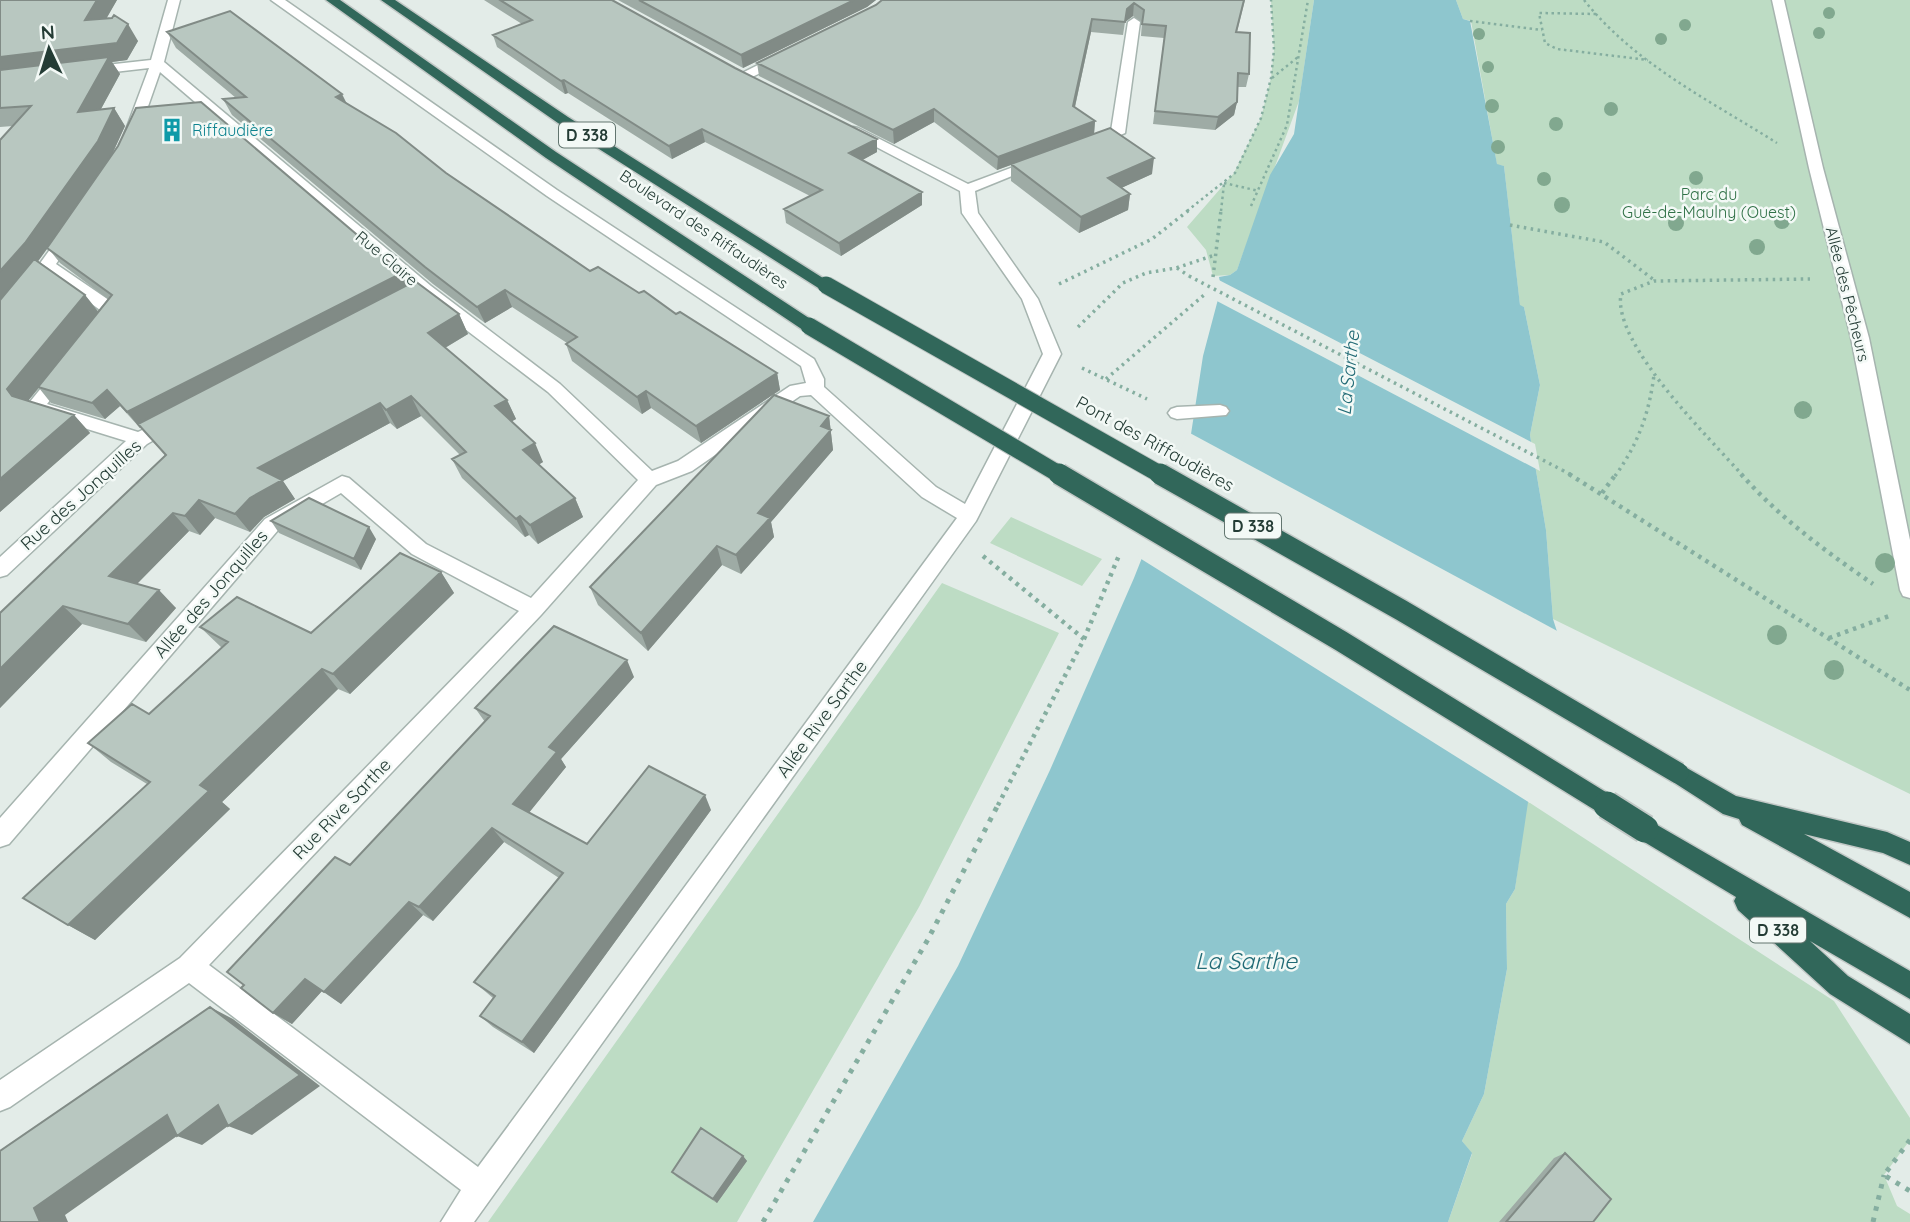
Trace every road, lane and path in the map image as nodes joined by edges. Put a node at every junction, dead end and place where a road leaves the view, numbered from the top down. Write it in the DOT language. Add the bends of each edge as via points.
graph roads {
  1 [pos="174,0"];
  2 [pos="277,0"];
  3 [pos="332,0"];
  4 [pos="387,0"];
  5 [pos="1271,0"];
  6 [pos="1308,0"];
  7 [pos="1584,0"];
  8 [pos="1778,0"];
  9 [pos="1596,14"];
  10 [pos="1471,21"];
  11 [pos="1133,22"];
  12 [pos="1542,30"];
  13 [pos="790,53"];
  14 [pos="1299,57"];
  15 [pos="1648,60"];
  16 [pos="157,63"];
  17 [pos="79,72"];
  18 [pos="744,77"];
  19 [pos="1271,78"];
  20 [pos="843,126"];
  21 [pos="1080,147"];
  22 [pos="125,148"];
  23 [pos="1055,156"];
  24 [pos="1816,168"];
  25 [pos="1224,183"];
  26 [pos="967,189"];
  27 [pos="1259,191"];
  28 [pos="1251,206"];
  29 [pos="76,223"];
  30 [pos="1510,225"];
  31 [pos="1215,255"];
  32 [pos="47,265"];
  33 [pos="1176,268"];
  34 [pos="1213,277"];
  35 [pos="1845,279"];
  36 [pos="1654,281"];
  37 [pos="826,285"];
  38 [pos="425,290"];
  39 [pos="1205,295"];
  40 [pos="408,299"];
  41 [pos="1030,299"];
  42 [pos="0,321"];
  43 [pos="96,333"];
  44 [pos="1052,354"];
  45 [pos="70,365"];
  46 [pos="1654,374"];
  47 [pos="1106,379"];
  48 [pos="815,390"];
  49 [pos="1220,411"];
  50 [pos="190,413"];
  51 [pos="1177,413"];
  52 [pos="140,439"];
  53 [pos="649,480"];
  54 [pos="1602,493"];
  55 [pos="969,516"];
  56 [pos="1122,548"];
  57 [pos="0,569"];
  58 [pos="1878,587"];
  59 [pos="1910,590"];
  60 [pos="534,609"];
  61 [pos="1898,612"];
  62 [pos="1829,638"];
  63 [pos="1084,639"];
  64 [pos="1910,690"];
  65 [pos="1731,806"];
  66 [pos="0,836"];
  67 [pos="1910,854"];
  68 [pos="1717,874"];
  69 [pos="1910,905"];
  70 [pos="190,967"];
  71 [pos="1910,986"];
  72 [pos="1910,1030"];
  73 [pos="0,1097"];
  74 [pos="1910,1140"];
  75 [pos="1884,1175"];
  76 [pos="482,1188"];
  77 [pos="1910,1191"];
  78 [pos="456,1222"];
  79 [pos="763,1222"];
  80 [pos="1873,1222"];
  1 -- 16 [label="street"];
  2 -- 48 [label="street" via="552,193 808,363"];
  3 -- 68 [label="highway, Boulevard des Riffaudières / D 338, bridge" via="551,155 809,326 1341,641"];
  4 -- 37 [label="highway, Boulevard des Riffaudières / D 338" via="563,120"];
  5 -- 19 [label="path"];
  6 -- 14 [label="path"];
  7 -- 9 [label="path"];
  8 -- 24 [label="street, Allée des Pêcheurs"];
  9 -- 12 [label="path" via="1539,13"];
  9 -- 15 [label="path"];
  10 -- 12 [label="path"];
  11 -- 21 [label="street" via="1118,133"];
  12 -- 15 [label="path" via="1545,43 1552,48"];
  13 -- 18 [label="street"];
  14 -- 19 [label="path"];
  14 -- 27 [label="path" via="1287,125"];
  15 -- 24 [label="path"];
  16 -- 17 [label="street"];
  16 -- 22 [label="street"];
  16 -- 38 [label="street, Rue Claire"];
  19 -- 25 [label="path" via="1261,118 1234,173"];
  20 -- 26 [label="street"];
  23 -- 26 [label="street"];
  24 -- 35 [label="street, Allée des Pêcheurs"];
  25 -- 27 [label="path"];
  25 -- 31 [label="path"];
  25 -- 41 [label="path" via="1152,239"];
  26 -- 41 [label="street" via="970,213"];
  27 -- 28 [label="path"];
  29 -- 32 [label="street"];
  30 -- 36 [label="path" via="1604,242"];
  31 -- 33 [label="path"];
  31 -- 34 [label="path"];
  32 -- 42 [label="street"];
  32 -- 43 [label="street" via="113,312"];
  33 -- 44 [label="path" via="1123,283"];
  33 -- 54 [label="path, bridge"];
  35 -- 36 [label="path"];
  35 -- 59 [label="street, Allée des Pêcheurs"];
  36 -- 46 [label="path" via="1630,289 1619,299 1631,341"];
  37 -- 65 [label="highway, Pont des Riffaudières / D 338, bridge" via="1401,610"];
  38 -- 40 [label="street"];
  38 -- 53 [label="street, Rue Claire" via="554,387"];
  39 -- 47 [label="path"];
  41 -- 44 [label="street"];
  44 -- 55 [label="street, Allée Rive Sarthe"];
  45 -- 52 [label="street" via="35,407"];
  46 -- 54 [label="path" via="1652,403 1637,446"];
  46 -- 58 [label="path" via="1765,501 1807,538"];
  48 -- 53 [label="street" via="796,390 685,466"];
  48 -- 55 [label="street" via="929,492"];
  49 -- 51 [label="street"];
  50 -- 52 [label="street, Rue des Jonquilles"];
  52 -- 57 [label="street, Rue des Jonquilles"];
  53 -- 60 [label="street, Rue Rive Sarthe"];
  54 -- 62 [label="path"];
  55 -- 63 [label="path" via="984,559"];
  55 -- 76 [label="street, Allée Rive Sarthe"];
  56 -- 63 [label="path"];
  60 -- 66 [label="street, Allée des Jonquilles" via="419,549 342,483 272,524"];
  60 -- 70 [label="street, Rue Rive Sarthe"];
  61 -- 62 [label="path"];
  62 -- 64 [label="path"];
  63 -- 79 [label="path" via="927,940"];
  65 -- 67 [label="highway, D 338" via="1887,843"];
  65 -- 69 [label="highway, D 338"];
  68 -- 71 [label="highway, D 338"];
  68 -- 72 [label="highway, D 338" via="1839,985"];
  70 -- 73 [label="street, Rue Rive Sarthe"];
  70 -- 76 [label="street"];
  74 -- 75 [label="path"];
  75 -- 77 [label="path"];
  75 -- 80 [label="path"];
  76 -- 78 [label="street, Allée Rive Sarthe"];
}
